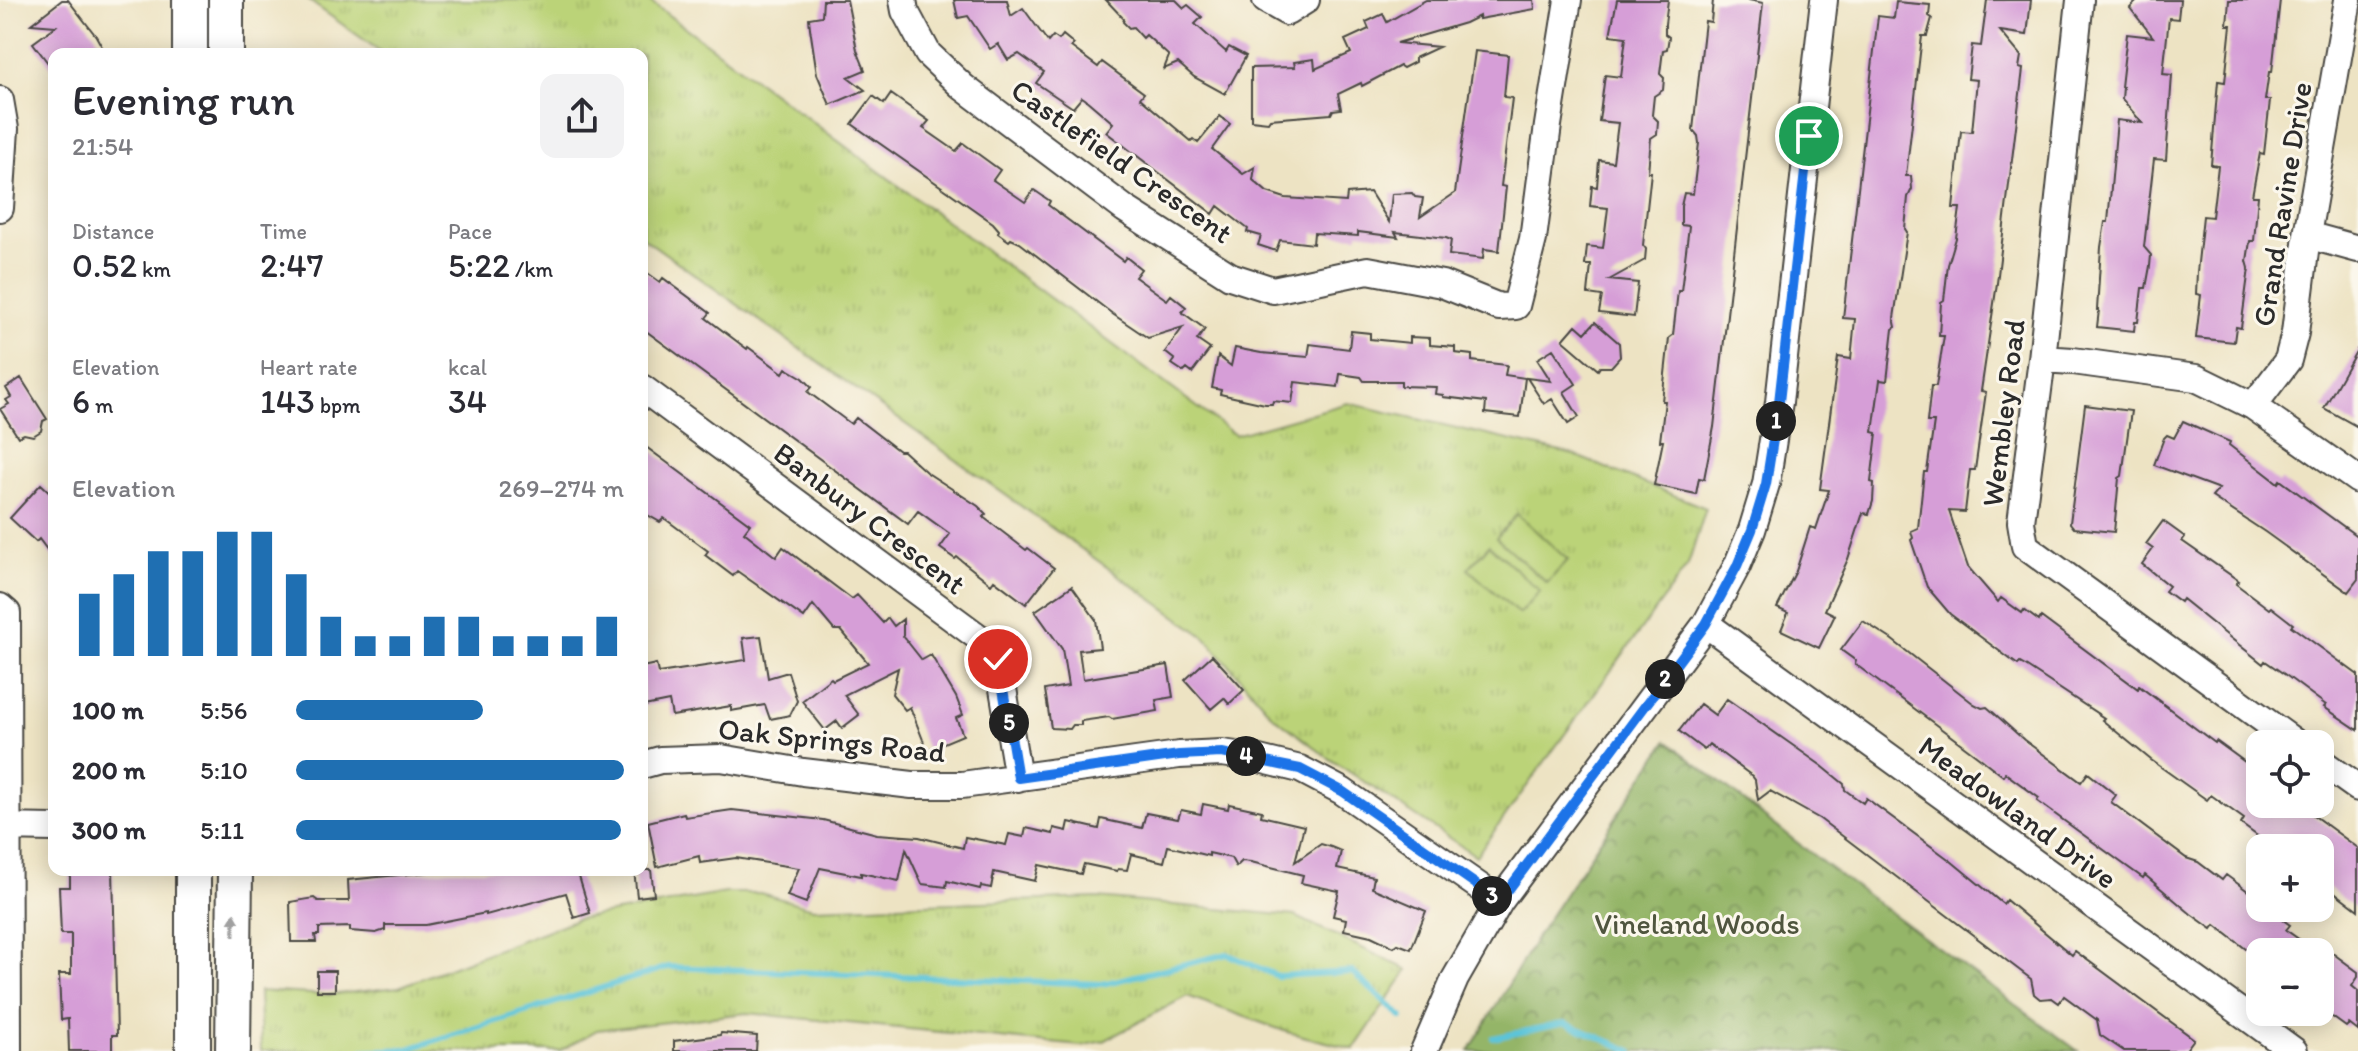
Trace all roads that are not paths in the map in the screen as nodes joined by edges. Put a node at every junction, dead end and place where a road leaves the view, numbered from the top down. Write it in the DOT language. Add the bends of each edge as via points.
graph roads {
  1 [pos="190,0"];
  2 [pos="226,0"];
  3 [pos="903,0"];
  4 [pos="1266,0"];
  5 [pos="1306,0"];
  6 [pos="1568,0"];
  7 [pos="1824,0"];
  8 [pos="2080,0"];
  9 [pos="2348,0"];
  10 [pos="190,48"];
  11 [pos="226,48"];
  12 [pos="0,100"];
  13 [pos="0,208"];
  14 [pos="2307,235"];
  15 [pos="2358,249"];
  16 [pos="2042,359"];
  17 [pos="648,392"];
  18 [pos="2253,406"];
  19 [pos="2358,480"];
  20 [pos="0,607"];
  21 [pos="1706,624"];
  22 [pos="2277,730"];
  23 [pos="648,763"];
  24 [pos="2334,771"];
  25 [pos="1018,778"];
  26 [pos="2358,788"];
  27 [pos="4,826"];
  28 [pos="48,828"];
  29 [pos="193,876"];
  30 [pos="235,876"];
  31 [pos="1500,901"];
  32 [pos="8,1051"];
  33 [pos="193,1051"];
  34 [pos="233,1051"];
  35 [pos="1424,1051"];
  36 [pos="2294,1051"];
  1 -- 10 [label="main road"];
  2 -- 11 [label="main road"];
  3 -- 6 [label="street, Castlefield Crescent" via="928,54 963,87 1125,209 1230,276 1273,290 1368,270 1442,284 1499,307 1516,306 1533,239"];
  4 -- 5 [label="street" via="1287,12"];
  7 -- 21 [label="street" via="1766,484 1737,566"];
  8 -- 16 [label="street, Wembley Road"];
  9 -- 14 [label="street, Grand Ravine Drive"];
  12 -- 13 [label="street" via="5,129"];
  14 -- 15 [label="street"];
  14 -- 18 [label="street, Grand Ravine Drive" via="2288,360"];
  16 -- 18 [label="street" via="2196,378"];
  16 -- 22 [label="street, Wembley Road" via="2021,522 2025,546"];
  17 -- 25 [label="street, Banbury Crescent" via="985,642 998,659"];
  18 -- 19 [label="street"];
  20 -- 27 [label="street" via="7,613"];
  21 -- 31 [label="street"];
  21 -- 36 [label="street, Meadowland Drive"];
  23 -- 25 [label="street, Oak Springs Road" via="721,758 912,785"];
  24 -- 26 [label="street"];
  25 -- 31 [label="street, Oak Springs Road" via="1222,753 1300,769 1342,791"];
  27 -- 28 [label="street"];
  27 -- 32 [label="street"];
  29 -- 33 [label="main road"];
  34 -- 30 [label="main road, one-way"];
  31 -- 35 [label="street" via="1455,979"];
}
